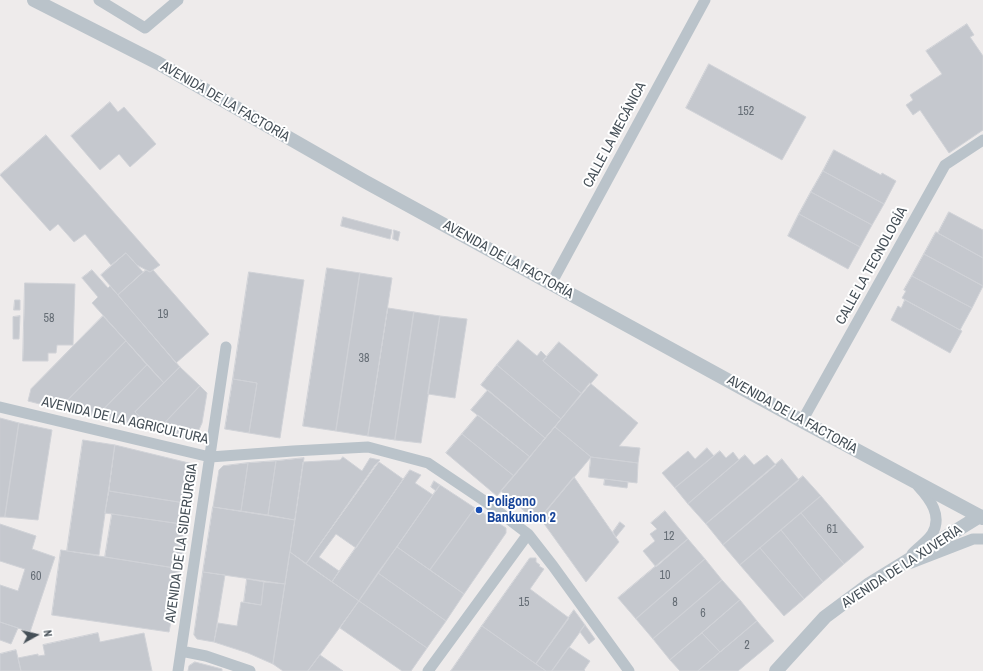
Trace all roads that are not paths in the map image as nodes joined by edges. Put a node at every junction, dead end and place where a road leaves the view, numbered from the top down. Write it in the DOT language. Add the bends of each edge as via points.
graph roads {
  1 [pos="34,0"];
  2 [pos="99,0"];
  3 [pos="178,0"];
  4 [pos="705,0"];
  5 [pos="983,140"];
  6 [pos="551,284"];
  7 [pos="226,347"];
  8 [pos="0,408"];
  9 [pos="802,421"];
  10 [pos="210,457"];
  11 [pos="914,482"];
  12 [pos="982,516"];
  13 [pos="528,534"];
  14 [pos="983,539"];
  15 [pos="898,567"];
  16 [pos="181,651"];
  17 [pos="178,671"];
  18 [pos="250,671"];
  19 [pos="428,671"];
  20 [pos="629,671"];
  21 [pos="776,671"];
  1 -- 6 [label="street, AVENIDA DE LA FACTORÍA" via="158,63"];
  2 -- 3 [label="street" via="145,28"];
  4 -- 6 [label="street, CALLE LA MECÁNICA"];
  5 -- 9 [label="street, CALLE LA TECNOLOGÍA" via="945,165"];
  6 -- 9 [label="street, AVENIDA DE LA FACTORÍA"];
  7 -- 10 [label="street, AVENIDA DE LA SIDERURGIA"];
  8 -- 10 [label="street, AVENIDA DE LA AGRICULTURA"];
  9 -- 11 [label="street, AVENIDA DE LA FACTORÍA"];
  10 -- 13 [label="street, AVENIDA DE LA AGRICULTURA" via="368,447 428,463"];
  10 -- 16 [label="street, AVENIDA DE LA SIDERURGIA"];
  11 -- 12 [label="street, AVENIDA DE LA FACTORÍA"];
  11 -- 15 [label="street" via="930,498 936,512 936,524 932,534"];
  12 -- 15 [label="street, AVENIDA DE LA XUVERÍA"];
  13 -- 19 [label="street"];
  13 -- 20 [label="street, AVENIDA DE LA AGRICULTURA"];
  14 -- 15 [label="street" via="973,539"];
  15 -- 21 [label="street, AVENIDA DE LA XUVERÍA" via="868,585 825,617"];
  16 -- 17 [label="street, AVENIDA DE LA SIDERURGIA"];
  16 -- 18 [label="street" via="206,656"];
}
